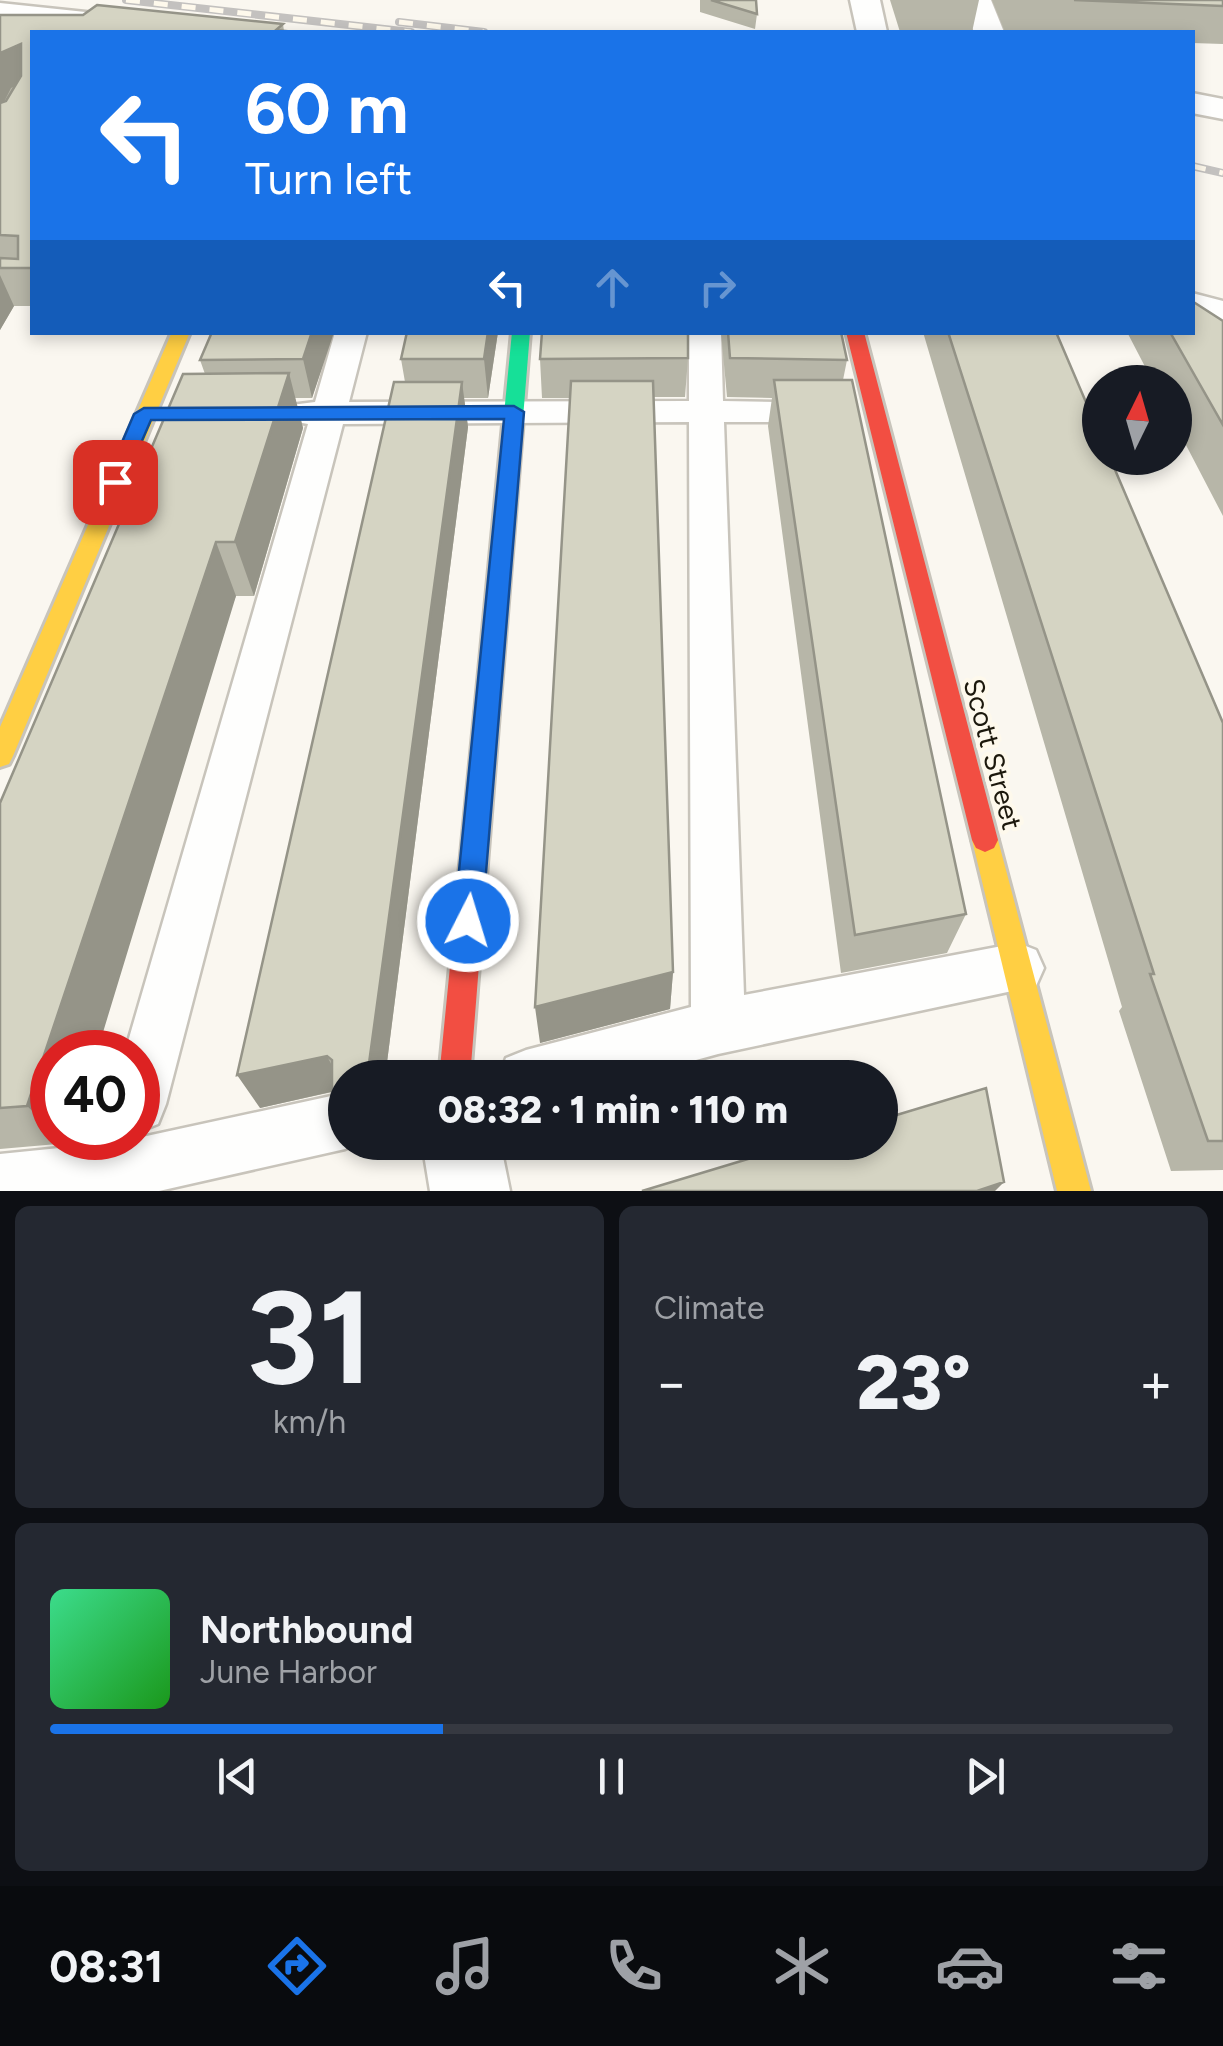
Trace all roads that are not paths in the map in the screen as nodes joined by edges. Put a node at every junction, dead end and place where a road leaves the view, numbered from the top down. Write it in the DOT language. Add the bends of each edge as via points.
graph roads {
  1 [pos="865,0"];
  2 [pos="976,0"];
  3 [pos="0,12"];
  4 [pos="82,27"];
  5 [pos="147,30"];
  6 [pos="872,30"];
  7 [pos="988,30"];
  8 [pos="1195,104"];
  9 [pos="1223,109"];
  10 [pos="1195,307"];
  11 [pos="1223,314"];
  12 [pos="180,335"];
  13 [pos="350,335"];
  14 [pos="521,335"];
  15 [pos="705,335"];
  16 [pos="856,335"];
  17 [pos="872,411"];
  18 [pos="514,412"];
  19 [pos="706,412"];
  20 [pos="273,413"];
  21 [pos="328,413"];
  22 [pos="144,414"];
  23 [pos="181,414"];
  24 [pos="0,756"];
  25 [pos="1018,968"];
  26 [pos="718,1028"];
  27 [pos="158,1030"];
  28 [pos="456,1060"];
  29 [pos="595,1060"];
  30 [pos="328,1123"];
  31 [pos="160,1148"];
  32 [pos="98,1160"];
  33 [pos="464,1160"];
  34 [pos="0,1183"];
  35 [pos="470,1191"];
  36 [pos="1074,1191"];
  1 -- 6 [label="street"];
  2 -- 7 [label="street"];
  3 -- 4 [label="street"];
  4 -- 5 [label="street"];
  8 -- 9 [label="street"];
  10 -- 11 [label="street"];
  12 -- 22 [label="street"];
  13 -- 21 [label="lane"];
  14 -- 18 [label="street"];
  15 -- 19 [label="lane"];
  16 -- 17 [label="street, Scott Street"];
  17 -- 19 [label="lane"];
  17 -- 25 [label="street, Scott Street"];
  18 -- 19 [label="lane"];
  18 -- 21 [label="lane"];
  18 -- 28 [label="street"];
  19 -- 26 [label="lane"];
  20 -- 21 [label="lane"];
  21 -- 27 [label="lane"];
  22 -- 23 [label="lane"];
  22 -- 24 [label="street"];
  25 -- 26 [label="lane"];
  25 -- 36 [label="street, Scott Street"];
  26 -- 29 [label="lane"];
  30 -- 31 [label="lane"];
  32 -- 34 [label="lane"];
  33 -- 35 [label="street"];
}
